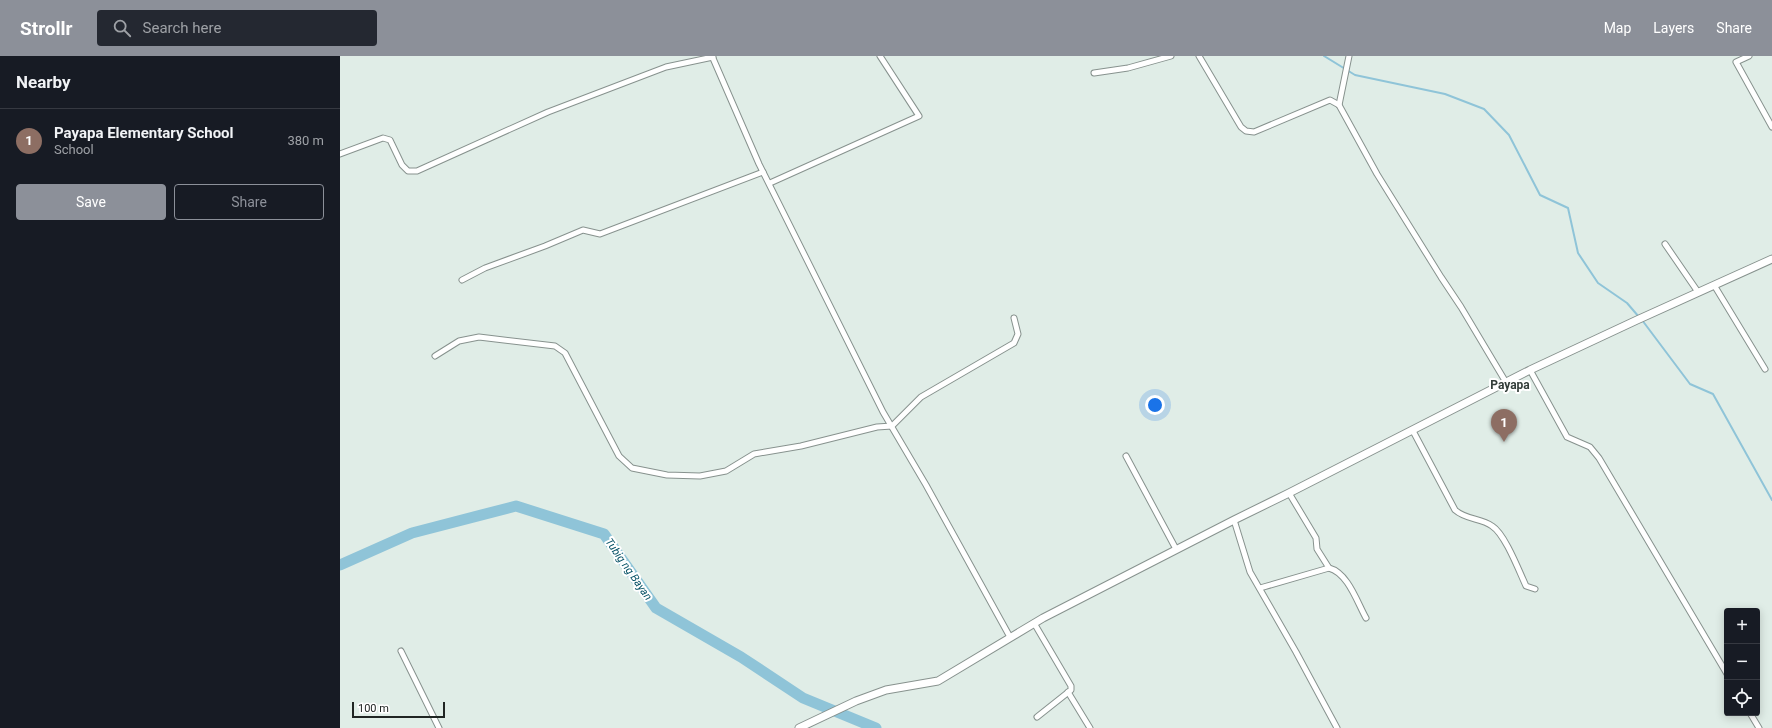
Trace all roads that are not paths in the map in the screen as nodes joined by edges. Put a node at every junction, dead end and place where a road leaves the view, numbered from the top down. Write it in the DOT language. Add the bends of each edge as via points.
graph roads {
  1 [pos="713,56"];
  2 [pos="880,56"];
  3 [pos="1171,56"];
  4 [pos="1199,56"];
  5 [pos="1349,56"];
  6 [pos="1749,56"];
  7 [pos="1094,73"];
  8 [pos="1339,105"];
  9 [pos="1772,127"];
  10 [pos="340,154"];
  11 [pos="763,172"];
  12 [pos="770,183"];
  13 [pos="1665,244"];
  14 [pos="1772,259"];
  15 [pos="462,280"];
  16 [pos="1714,285"];
  17 [pos="1698,292"];
  18 [pos="1014,318"];
  19 [pos="435,356"];
  20 [pos="1765,369"];
  21 [pos="1530,370"];
  22 [pos="1507,384"];
  23 [pos="892,426"];
  24 [pos="1413,431"];
  25 [pos="1126,456"];
  26 [pos="1290,493"];
  27 [pos="1234,520"];
  28 [pos="1176,549"];
  29 [pos="1329,568"];
  30 [pos="1260,588"];
  31 [pos="1535,589"];
  32 [pos="1366,618"];
  33 [pos="1034,623"];
  34 [pos="1010,638"];
  35 [pos="401,651"];
  36 [pos="1724,669"];
  37 [pos="1068,692"];
  38 [pos="1752,716"];
  39 [pos="1037,717"];
  40 [pos="804,727"];
  41 [pos="439,728"];
  42 [pos="1090,728"];
  43 [pos="1337,728"];
  44 [pos="1759,728"];
  1 -- 10 [label="street" via="666,67 548,112 417,171 408,171 402,165 390,140 383,138"];
  1 -- 11 [label="street"];
  2 -- 12 [label="street" via="919,116"];
  3 -- 7 [label="street" via="1128,68"];
  4 -- 8 [label="street" via="1246,131 1254,132 1330,100"];
  5 -- 8 [label="street"];
  6 -- 9 [label="street" via="1736,62"];
  8 -- 22 [label="street" via="1377,174"];
  11 -- 12 [label="street"];
  11 -- 15 [label="street" via="600,234 583,230 485,268"];
  12 -- 23 [label="street" via="783,214"];
  13 -- 17 [label="street"];
  14 -- 16 [label="main road"];
  16 -- 17 [label="main road"];
  16 -- 20 [label="street"];
  17 -- 21 [label="main road"];
  18 -- 23 [label="street" via="1018,334 1014,343 921,397"];
  19 -- 23 [label="street" via="459,341 479,337 555,346 565,353 619,456 632,468 667,475 700,476 726,471 754,454 801,446 877,427"];
  21 -- 22 [label="main road"];
  21 -- 36 [label="street" via="1568,437 1590,447 1600,458"];
  22 -- 24 [label="main road"];
  23 -- 34 [label="street"];
  24 -- 26 [label="main road"];
  24 -- 31 [label="street" via="1455,510 1461,515 1492,525 1500,533 1526,586"];
  25 -- 28 [label="street"];
  26 -- 27 [label="main road"];
  26 -- 29 [label="street" via="1316,538 1317,549"];
  27 -- 28 [label="main road"];
  27 -- 30 [label="street" via="1250,572"];
  28 -- 33 [label="main road"];
  29 -- 30 [label="street"];
  29 -- 32 [label="street" via="1345,579"];
  30 -- 43 [label="street"];
  33 -- 34 [label="main road"];
  33 -- 37 [label="street" via="1071,686"];
  34 -- 40 [label="main road" via="938,681 886,690 830,713"];
  35 -- 41 [label="street"];
  37 -- 39 [label="street"];
  37 -- 42 [label="street"];
  38 -- 44 [label="street"];
}
